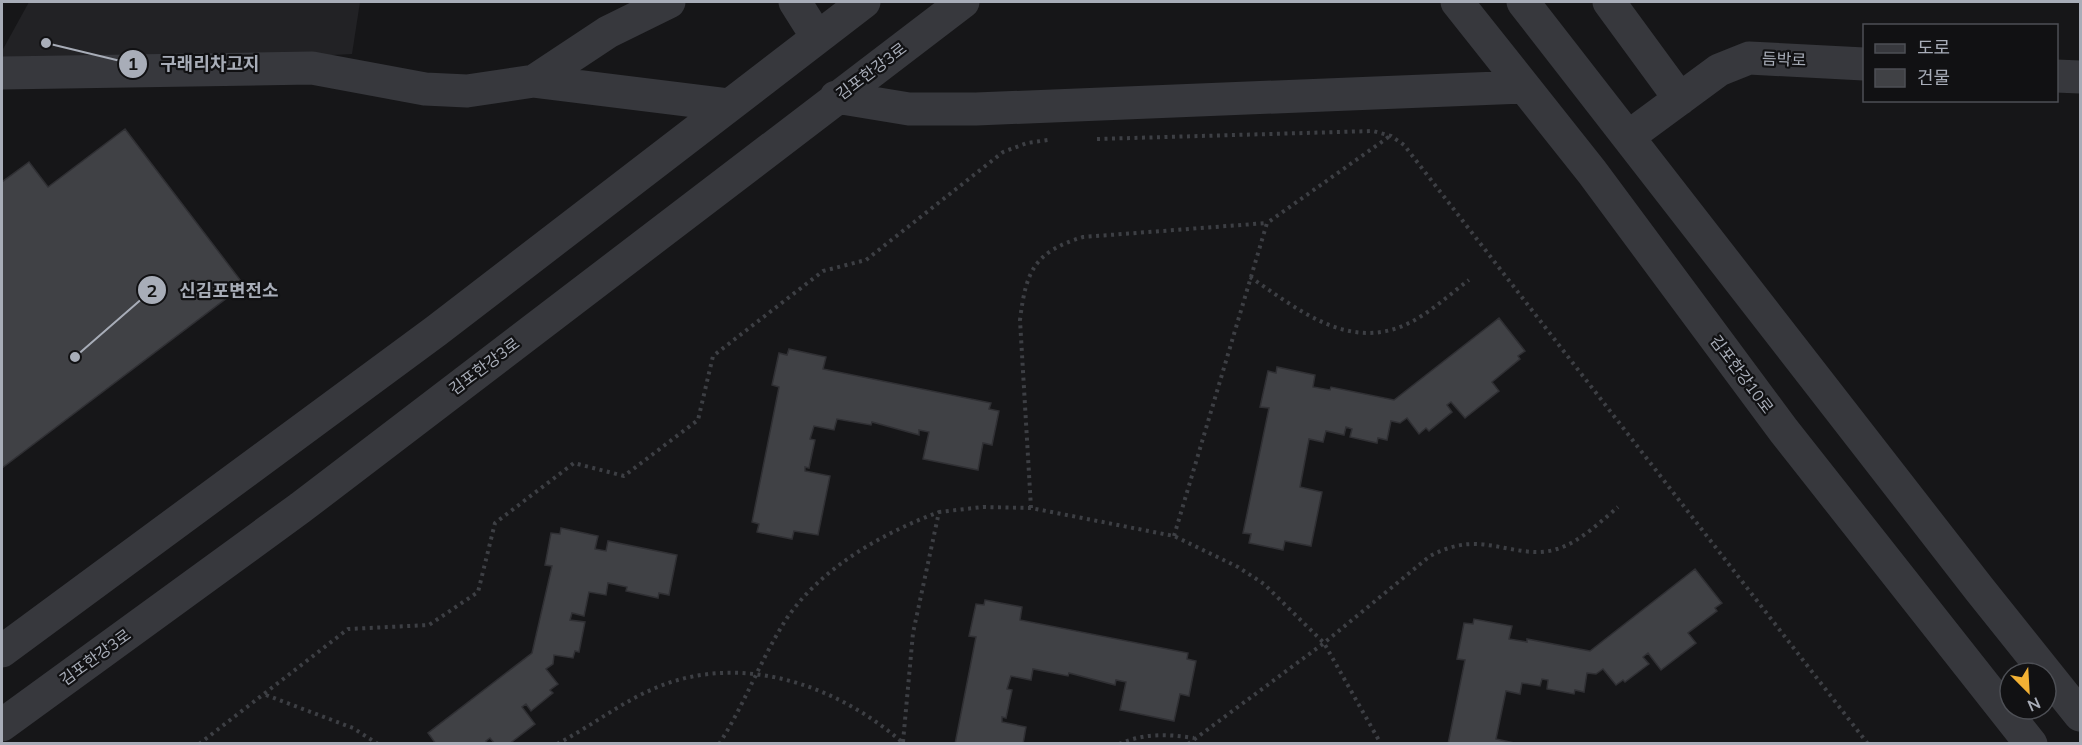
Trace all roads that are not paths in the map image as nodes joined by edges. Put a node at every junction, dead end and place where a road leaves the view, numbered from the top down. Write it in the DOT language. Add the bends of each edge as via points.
graph roads {
  1 [pos="669,2"];
  2 [pos="795,2"];
  3 [pos="864,2"];
  4 [pos="963,2"];
  5 [pos="1457,2"];
  6 [pos="1523,2"];
  7 [pos="1610,2"];
  8 [pos="817,37"];
  9 [pos="1863,64"];
  10 [pos="2,73"];
  11 [pos="2058,76"];
  12 [pos="2080,77"];
  13 [pos="534,81"];
  14 [pos="1523,87"];
  15 [pos="836,97"];
  16 [pos="1680,99"];
  17 [pos="728,105"];
  18 [pos="1628,137"];
  19 [pos="2,651"];
  20 [pos="2080,715"];
  21 [pos="2,725"];
  22 [pos="2031,744"];
  1 -- 13 [label="street" via="608,32"];
  2 -- 8 [label="street"];
  3 -- 8 [label="street"];
  4 -- 15 [label="street, 김포한강3로"];
  5 -- 14 [label="street, 김포한강10로"];
  6 -- 18 [label="street"];
  7 -- 16 [label="street"];
  8 -- 17 [label="street"];
  9 -- 16 [label="street, 듬박로" via="1749,58 1719,70"];
  10 -- 13 [label="street" via="312,68 425,89 467,91"];
  11 -- 12 [label="street"];
  13 -- 17 [label="street"];
  14 -- 15 [label="street" via="976,109 909,109"];
  14 -- 22 [label="street, 김포한강10로" via="1592,172 1784,431"];
  15 -- 21 [label="street, 김포한강3로" via="300,507"];
  16 -- 18 [label="street, 듬박로"];
  17 -- 19 [label="street" via="436,331"];
  18 -- 20 [label="street"];
}
